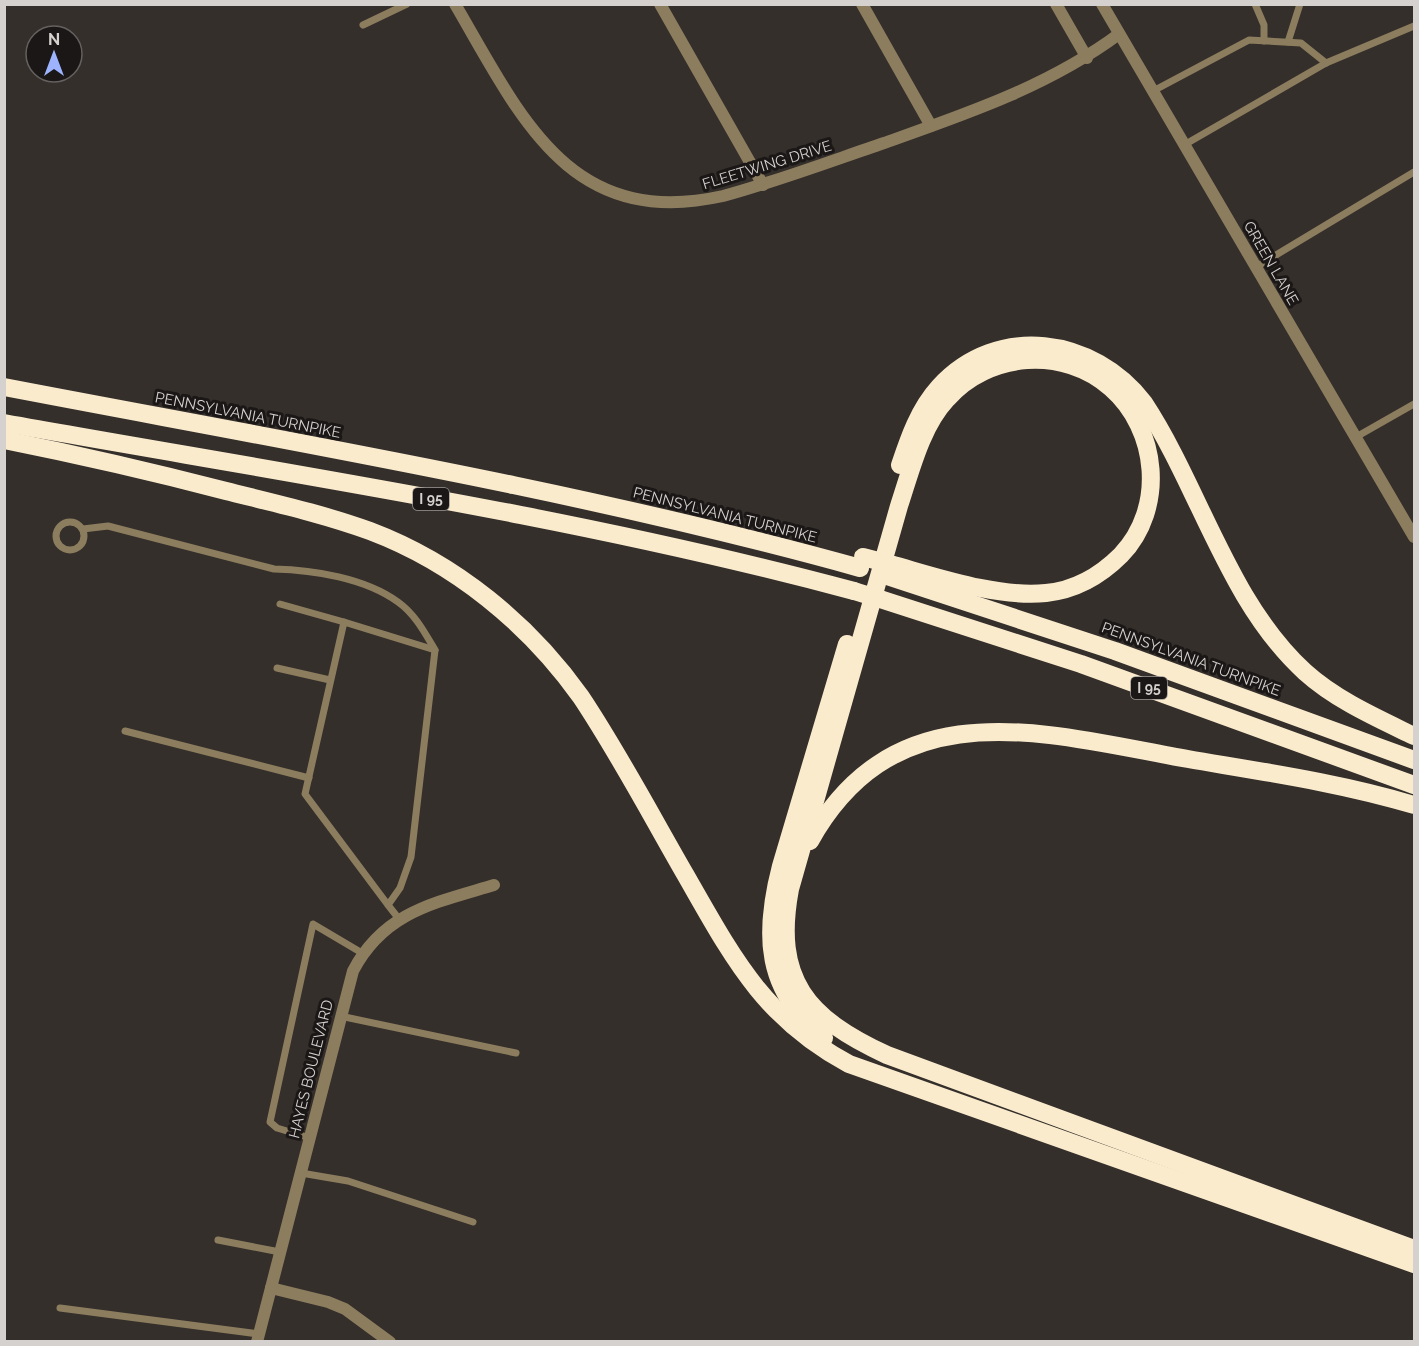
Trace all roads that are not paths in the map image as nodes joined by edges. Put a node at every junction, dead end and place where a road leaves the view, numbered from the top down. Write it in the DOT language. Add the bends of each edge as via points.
graph roads {
  1 [pos="407,4"];
  2 [pos="455,4"];
  3 [pos="660,4"];
  4 [pos="862,4"];
  5 [pos="1056,4"];
  6 [pos="1102,4"];
  7 [pos="1255,4"];
  8 [pos="1300,4"];
  9 [pos="363,25"];
  10 [pos="1414,26"];
  11 [pos="1119,34"];
  12 [pos="1264,41"];
  13 [pos="1288,42"];
  14 [pos="1087,58"];
  15 [pos="1326,63"];
  16 [pos="1153,91"];
  17 [pos="931,126"];
  18 [pos="1184,145"];
  19 [pos="1414,172"];
  20 [pos="763,185"];
  21 [pos="1256,267"];
  22 [pos="4,387"];
  23 [pos="1414,404"];
  24 [pos="4,423"];
  25 [pos="1356,437"];
  26 [pos="4,440"];
  27 [pos="83,529"];
  28 [pos="1414,537"];
  29 [pos="889,570"];
  30 [pos="279,604"];
  31 [pos="344,622"];
  32 [pos="435,650"];
  33 [pos="277,668"];
  34 [pos="330,680"];
  35 [pos="125,731"];
  36 [pos="1414,736"];
  37 [pos="1414,760"];
  38 [pos="309,778"];
  39 [pos="1414,785"];
  40 [pos="1414,805"];
  41 [pos="797,863"];
  42 [pos="494,885"];
  43 [pos="388,905"];
  44 [pos="399,919"];
  45 [pos="362,953"];
  46 [pos="340,1016"];
  47 [pos="516,1053"];
  48 [pos="918,1086"];
  49 [pos="310,1138"];
  50 [pos="301,1173"];
  51 [pos="473,1222"];
  52 [pos="218,1240"];
  53 [pos="1414,1249"];
  54 [pos="280,1252"];
  55 [pos="1414,1264"];
  56 [pos="271,1288"];
  57 [pos="60,1308"];
  58 [pos="258,1338"];
  59 [pos="390,1341"];
  1 -- 9 [label="lane"];
  2 -- 20 [label="street, FLEETWING DRIVE" via="543,145 598,187 628,198 675,203"];
  3 -- 20 [label="street"];
  4 -- 17 [label="street"];
  5 -- 14 [label="street"];
  6 -- 11 [label="street, GREEN LANE"];
  7 -- 12 [label="lane"];
  8 -- 13 [label="lane"];
  10 -- 15 [label="lane"];
  11 -- 14 [label="street, FLEETWING DRIVE"];
  11 -- 16 [label="street, GREEN LANE"];
  12 -- 13 [label="lane"];
  12 -- 16 [label="lane" via="1249,40"];
  13 -- 15 [label="lane" via="1301,42"];
  14 -- 17 [label="street, FLEETWING DRIVE" via="1052,77"];
  15 -- 18 [label="lane"];
  16 -- 18 [label="street, GREEN LANE"];
  17 -- 20 [label="street, FLEETWING DRIVE"];
  18 -- 21 [label="street, GREEN LANE"];
  19 -- 21 [label="lane"];
  21 -- 25 [label="street, GREEN LANE"];
  22 -- 29 [label="highway, PENNSYLVANIA TURNPIKE / I 95" via="425,467"];
  23 -- 25 [label="lane"];
  24 -- 39 [label="highway, I 95, bridge" via="621,533 725,556 854,591 1070,660"];
  25 -- 28 [label="street, GREEN LANE"];
  26 -- 48 [label="highway" via="201,484 348,524 415,551 477,590 528,634 581,697 726,945 763,998 790,1026 829,1054"];
  27 -- 27 [label="lane" via="76,522 62,524 57,532 59,545 72,550 81,546 85,538"];
  27 -- 32 [label="lane" via="108,526 274,569 298,570 374,589 399,603 418,622"];
  29 -- 37 [label="highway, PENNSYLVANIA TURNPIKE / I 95"];
  29 -- 41 [label="highway" via="1025,593 1061,591 1090,580 1126,549 1148,508 1151,465 1138,423 1121,398 1099,379 1074,366 1046,361 1017,361 991,368 966,381 946,399 924,436 899,506"];
  30 -- 31 [label="lane"];
  31 -- 32 [label="lane"];
  31 -- 34 [label="lane"];
  32 -- 43 [label="lane" via="411,857 400,888"];
  33 -- 34 [label="lane"];
  34 -- 38 [label="lane"];
  35 -- 38 [label="lane"];
  36 -- 48 [label="highway" via="1335,694 1306,673 1278,644 1243,591 1152,415 1114,371 1076,353 1033,346 988,353 960,368 929,399 904,454 781,866 770,930 773,960 782,988 810,1026 840,1048"];
  38 -- 43 [label="lane" via="305,794"];
  40 -- 41 [label="highway" via="1319,782 1074,739 983,730 930,740 869,772 833,807"];
  41 -- 53 [label="highway" via="785,922 787,954 804,996 837,1029 905,1062"];
  42 -- 44 [label="street, HAYES BOULEVARD" via="423,906"];
  43 -- 44 [label="lane"];
  44 -- 45 [label="street, HAYES BOULEVARD"];
  45 -- 46 [label="street, HAYES BOULEVARD"];
  45 -- 49 [label="lane" via="313,924 270,1122"];
  46 -- 47 [label="lane"];
  46 -- 49 [label="street, HAYES BOULEVARD"];
  48 -- 55 [label="highway"];
  49 -- 50 [label="street, HAYES BOULEVARD"];
  50 -- 51 [label="lane" via="348,1181"];
  50 -- 54 [label="street, HAYES BOULEVARD"];
  52 -- 54 [label="lane"];
  54 -- 56 [label="street, HAYES BOULEVARD"];
  56 -- 58 [label="street, HAYES BOULEVARD"];
  56 -- 59 [label="street" via="345,1309"];
  57 -- 58 [label="lane"];
}
